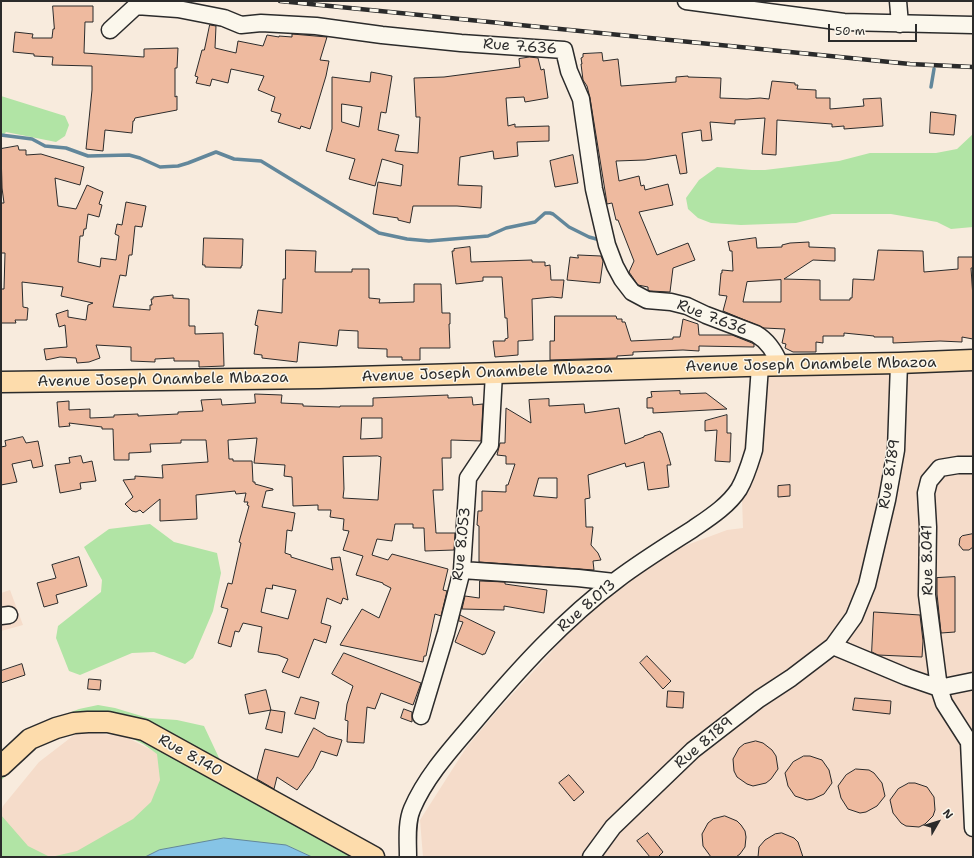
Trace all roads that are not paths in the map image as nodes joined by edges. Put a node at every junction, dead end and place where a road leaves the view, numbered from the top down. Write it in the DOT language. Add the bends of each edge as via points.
graph roads {
  1 [pos="686,1"];
  2 [pos="898,1"];
  3 [pos="900,24"];
  4 [pos="973,25"];
  5 [pos="110,30"];
  6 [pos="973,360"];
  7 [pos="899,363"];
  8 [pos="770,365"];
  9 [pos="494,373"];
  10 [pos="1,382"];
  11 [pos="973,465"];
  12 [pos="462,570"];
  13 [pos="614,582"];
  14 [pos="833,646"];
  15 [pos="973,681"];
  16 [pos="939,688"];
  17 [pos="421,716"];
  18 [pos="1,766"];
  19 [pos="973,828"];
  20 [pos="374,857"];
  21 [pos="408,857"];
  22 [pos="592,857"];
  1 -- 3 [label="street" via="844,22"];
  2 -- 3 [label="street"];
  3 -- 4 [label="street"];
  5 -- 8 [label="street, Rue 7.636" via="136,6 178,9 224,18 241,25 261,23 316,26 461,43 564,50 569,71 581,99 594,190 607,245 622,280 632,292 648,300 687,306 756,334 777,356"];
  6 -- 7 [label="main road, Avenue Joseph Onambele Mbazoa"];
  7 -- 8 [label="main road, Avenue Joseph Onambele Mbazoa"];
  7 -- 14 [label="street, Rue 8.189" via="896,450 887,500 867,585 854,617"];
  8 -- 9 [label="main road, Avenue Joseph Onambele Mbazoa"];
  8 -- 13 [label="street, Rue 8.013" via="751,462 738,490 711,517"];
  9 -- 10 [label="main road, Avenue Joseph Onambele Mbazoa"];
  9 -- 12 [label="street, Rue 8.053" via="490,445 468,478"];
  11 -- 16 [label="street, Rue 8.041" via="940,468 929,481 926,493 927,595"];
  12 -- 13 [label="street"];
  12 -- 17 [label="street, Rue 8.053"];
  13 -- 21 [label="street, Rue 8.013" via="571,618 535,654 439,764 411,810 408,825"];
  14 -- 16 [label="street"];
  14 -- 22 [label="street, Rue 8.189" via="693,750 613,827"];
  15 -- 16 [label="street"];
  16 -- 19 [label="street" via="944,703 969,742"];
  18 -- 20 [label="main road, Rue 8.140" via="30,739 74,723 108,722 144,730"];
}
